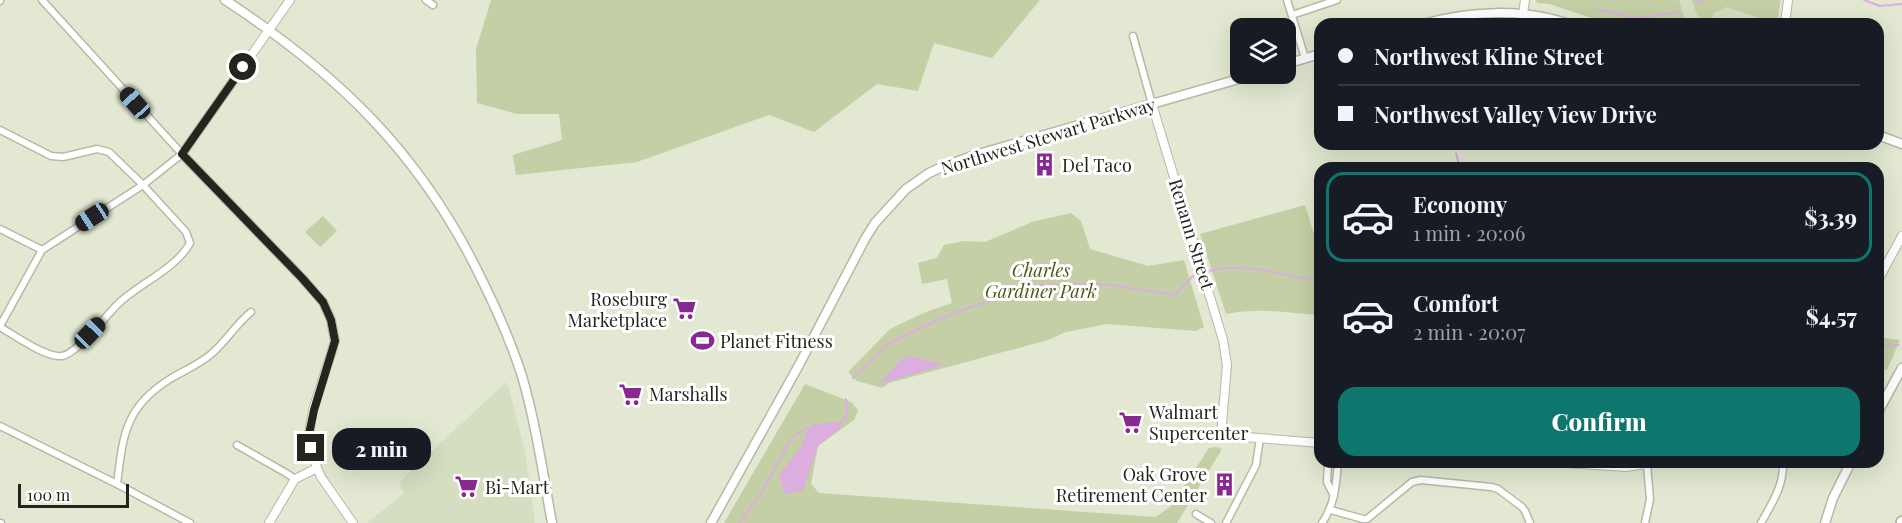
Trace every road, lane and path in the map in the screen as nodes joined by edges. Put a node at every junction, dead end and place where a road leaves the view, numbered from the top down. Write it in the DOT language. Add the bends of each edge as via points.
graph roads {
  1 [pos="42,0"];
  2 [pos="225,0"];
  3 [pos="290,0"];
  4 [pos="426,0"];
  5 [pos="1287,0"];
  6 [pos="1337,0"];
  7 [pos="1524,0"];
  8 [pos="1788,0"];
  9 [pos="433,5"];
  10 [pos="1523,14"];
  11 [pos="1292,15"];
  12 [pos="1451,18"];
  13 [pos="1541,18"];
  14 [pos="1786,18"];
  15 [pos="270,29"];
  16 [pos="1133,36"];
  17 [pos="1314,56"];
  18 [pos="1305,58"];
  19 [pos="1296,61"];
  20 [pos="1230,82"];
  21 [pos="1152,104"];
  22 [pos="0,130"];
  23 [pos="1884,137"];
  24 [pos="1902,144"];
  25 [pos="182,154"];
  26 [pos="143,184"];
  27 [pos="0,229"];
  28 [pos="1902,236"];
  29 [pos="42,250"];
  30 [pos="1884,269"];
  31 [pos="251,312"];
  32 [pos="0,326"];
  33 [pos="1902,368"];
  34 [pos="1884,401"];
  35 [pos="0,426"];
  36 [pos="1260,438"];
  37 [pos="1314,442"];
  38 [pos="237,445"];
  39 [pos="317,468"];
  40 [pos="1327,468"];
  41 [pos="1337,468"];
  42 [pos="1647,468"];
  43 [pos="1782,468"];
  44 [pos="1848,468"];
  45 [pos="294,479"];
  46 [pos="117,484"];
  47 [pos="1334,496"];
  48 [pos="1331,510"];
  49 [pos="1196,514"];
  50 [pos="190,523"];
  51 [pos="269,523"];
  52 [pos="353,523"];
  53 [pos="552,523"];
  54 [pos="711,523"];
  55 [pos="1211,523"];
  56 [pos="1226,523"];
  57 [pos="1322,523"];
  58 [pos="1530,523"];
  59 [pos="1645,523"];
  60 [pos="1761,523"];
  61 [pos="1825,523"];
  1 -- 25 [label="street"];
  2 -- 15 [label="main road"];
  3 -- 15 [label="street"];
  4 -- 9 [label="street"];
  5 -- 11 [label="street"];
  6 -- 11 [label="street"];
  7 -- 10 [label="street"];
  8 -- 14 [label="street"];
  10 -- 12 [label="main road"];
  10 -- 13 [label="main road"];
  11 -- 18 [label="street"];
  15 -- 25 [label="street"];
  15 -- 53 [label="main road" via="329,77 387,134 432,192 468,250 499,313 522,377"];
  16 -- 21 [label="street, Renann Street"];
  17 -- 18 [label="main road"];
  18 -- 19 [label="main road"];
  20 -- 21 [label="main road, Northwest Stewart Parkway"];
  21 -- 36 [label="street, Renann Street" via="1223,340 1227,365 1221,435"];
  21 -- 54 [label="main road, Northwest Stewart Parkway" via="958,161 929,173 906,189 865,238 800,365"];
  22 -- 26 [label="street" via="51,156 63,158 104,150"];
  23 -- 24 [label="main road"];
  25 -- 26 [label="street"];
  25 -- 39 [label="street" via="302,278 323,302 331,320 335,341 309,434"];
  26 -- 29 [label="street"];
  26 -- 32 [label="street" via="186,232 190,243 184,252 121,301 64,356 51,356"];
  27 -- 29 [label="street"];
  28 -- 30 [label="street"];
  29 -- 32 [label="street"];
  31 -- 46 [label="street" via="208,357 139,404 127,428"];
  33 -- 34 [label="main road"];
  35 -- 46 [label="street"];
  36 -- 37 [label="street"];
  36 -- 56 [label="street" via="1256,465"];
  38 -- 45 [label="street"];
  39 -- 45 [label="street"];
  39 -- 52 [label="street"];
  40 -- 47 [label="street" via="1326,483"];
  41 -- 47 [label="street"];
  42 -- 59 [label="street" via="1650,499"];
  43 -- 60 [label="street" via="1778,491"];
  44 -- 61 [label="main road"];
  45 -- 51 [label="street"];
  46 -- 50 [label="street"];
  47 -- 48 [label="street"];
  48 -- 57 [label="street"];
  48 -- 58 [label="street" via="1367,519 1412,482 1421,480 1494,488 1522,507"];
  49 -- 55 [label="street"];
}
